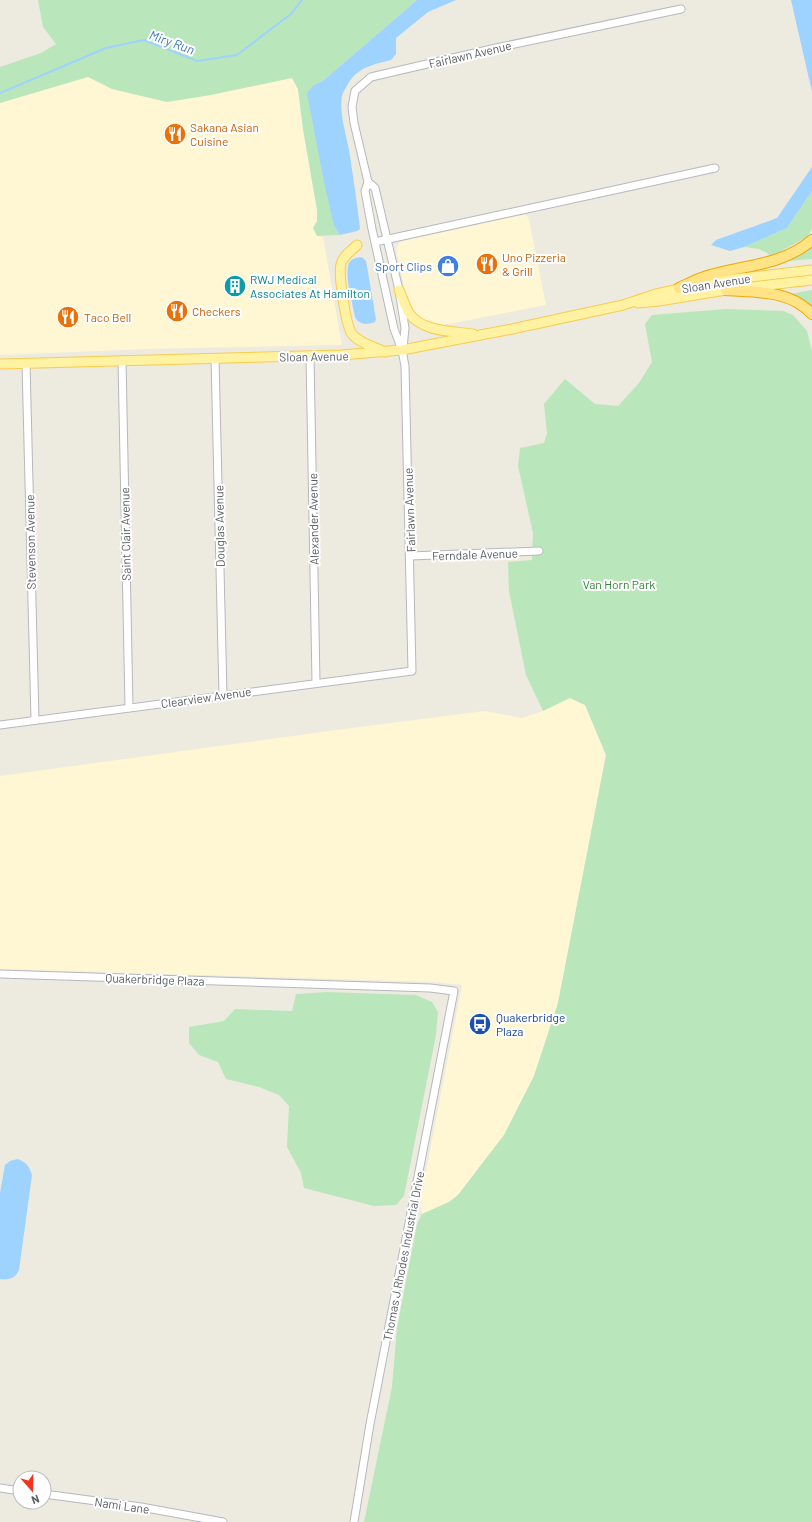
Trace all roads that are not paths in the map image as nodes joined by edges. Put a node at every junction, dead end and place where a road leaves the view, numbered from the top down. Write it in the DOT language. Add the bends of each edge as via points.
graph roads {
  1 [pos="681,9"];
  2 [pos="715,168"];
  3 [pos="368,182"];
  4 [pos="388,239"];
  5 [pos="812,240"];
  6 [pos="375,242"];
  7 [pos="357,246"];
  8 [pos="812,270"];
  9 [pos="812,280"];
  10 [pos="679,288"];
  11 [pos="399,290"];
  12 [pos="726,290"];
  13 [pos="623,305"];
  14 [pos="812,314"];
  15 [pos="481,335"];
  16 [pos="402,350"];
  17 [pos="386,352"];
  18 [pos="310,356"];
  19 [pos="215,358"];
  20 [pos="122,360"];
  21 [pos="0,364"];
  22 [pos="26,364"];
  23 [pos="539,551"];
  24 [pos="410,556"];
  25 [pos="412,671"];
  26 [pos="316,682"];
  27 [pos="223,695"];
  28 [pos="129,707"];
  29 [pos="35,720"];
  30 [pos="0,725"];
  31 [pos="0,974"];
  32 [pos="454,991"];
  33 [pos="0,1488"];
  34 [pos="12,1489"];
  35 [pos="52,1495"];
  36 [pos="223,1522"];
  37 [pos="354,1522"];
  1 -- 3 [label="street, Fairlawn Avenue" via="371,77 355,91 352,107"];
  2 -- 4 [label="street"];
  3 -- 4 [label="street, Fairlawn Avenue" via="375,188"];
  3 -- 6 [label="street, Fairlawn Avenue" via="365,192"];
  4 -- 6 [label="street"];
  4 -- 11 [label="street, Fairlawn Avenue"];
  5 -- 10 [label="highway" via="785,257 707,276"];
  6 -- 16 [label="street, Fairlawn Avenue" via="394,329"];
  7 -- 17 [label="main road" via="344,258 340,268 349,325 357,339"];
  8 -- 10 [label="main road, Sloan Avenue" via="728,279"];
  9 -- 12 [label="main road, Sloan Avenue"];
  10 -- 13 [label="main road, Sloan Avenue"];
  11 -- 15 [label="main road" via="408,311 420,324"];
  11 -- 16 [label="street, Fairlawn Avenue" via="405,328"];
  12 -- 13 [label="main road, Sloan Avenue"];
  12 -- 14 [label="highway" via="781,295 802,304"];
  13 -- 15 [label="main road, Sloan Avenue"];
  15 -- 16 [label="main road, Sloan Avenue"];
  16 -- 17 [label="main road, Sloan Avenue"];
  16 -- 24 [label="street, Fairlawn Avenue" via="405,372"];
  17 -- 18 [label="main road, Sloan Avenue"];
  18 -- 19 [label="main road, Sloan Avenue"];
  18 -- 26 [label="street, Alexander Avenue"];
  19 -- 20 [label="main road, Sloan Avenue"];
  19 -- 27 [label="street, Douglas Avenue"];
  20 -- 22 [label="main road, Sloan Avenue"];
  20 -- 28 [label="street, Saint Clair Avenue"];
  21 -- 22 [label="main road, Sloan Avenue"];
  22 -- 29 [label="street, Stevenson Avenue"];
  23 -- 24 [label="street, Ferndale Avenue"];
  24 -- 25 [label="street, Fairlawn Avenue"];
  25 -- 26 [label="street, Clearview Avenue"];
  26 -- 27 [label="street, Clearview Avenue"];
  27 -- 28 [label="street, Clearview Avenue"];
  28 -- 29 [label="street, Clearview Avenue"];
  29 -- 30 [label="street, Clearview Avenue"];
  31 -- 32 [label="street, Quakerbridge Plaza" via="407,987"];
  32 -- 37 [label="street, Thomas J Rhodes Industrial Drive"];
  33 -- 34 [label="street"];
  35 -- 36 [label="street, Nami Lane" via="141,1507"];
}
